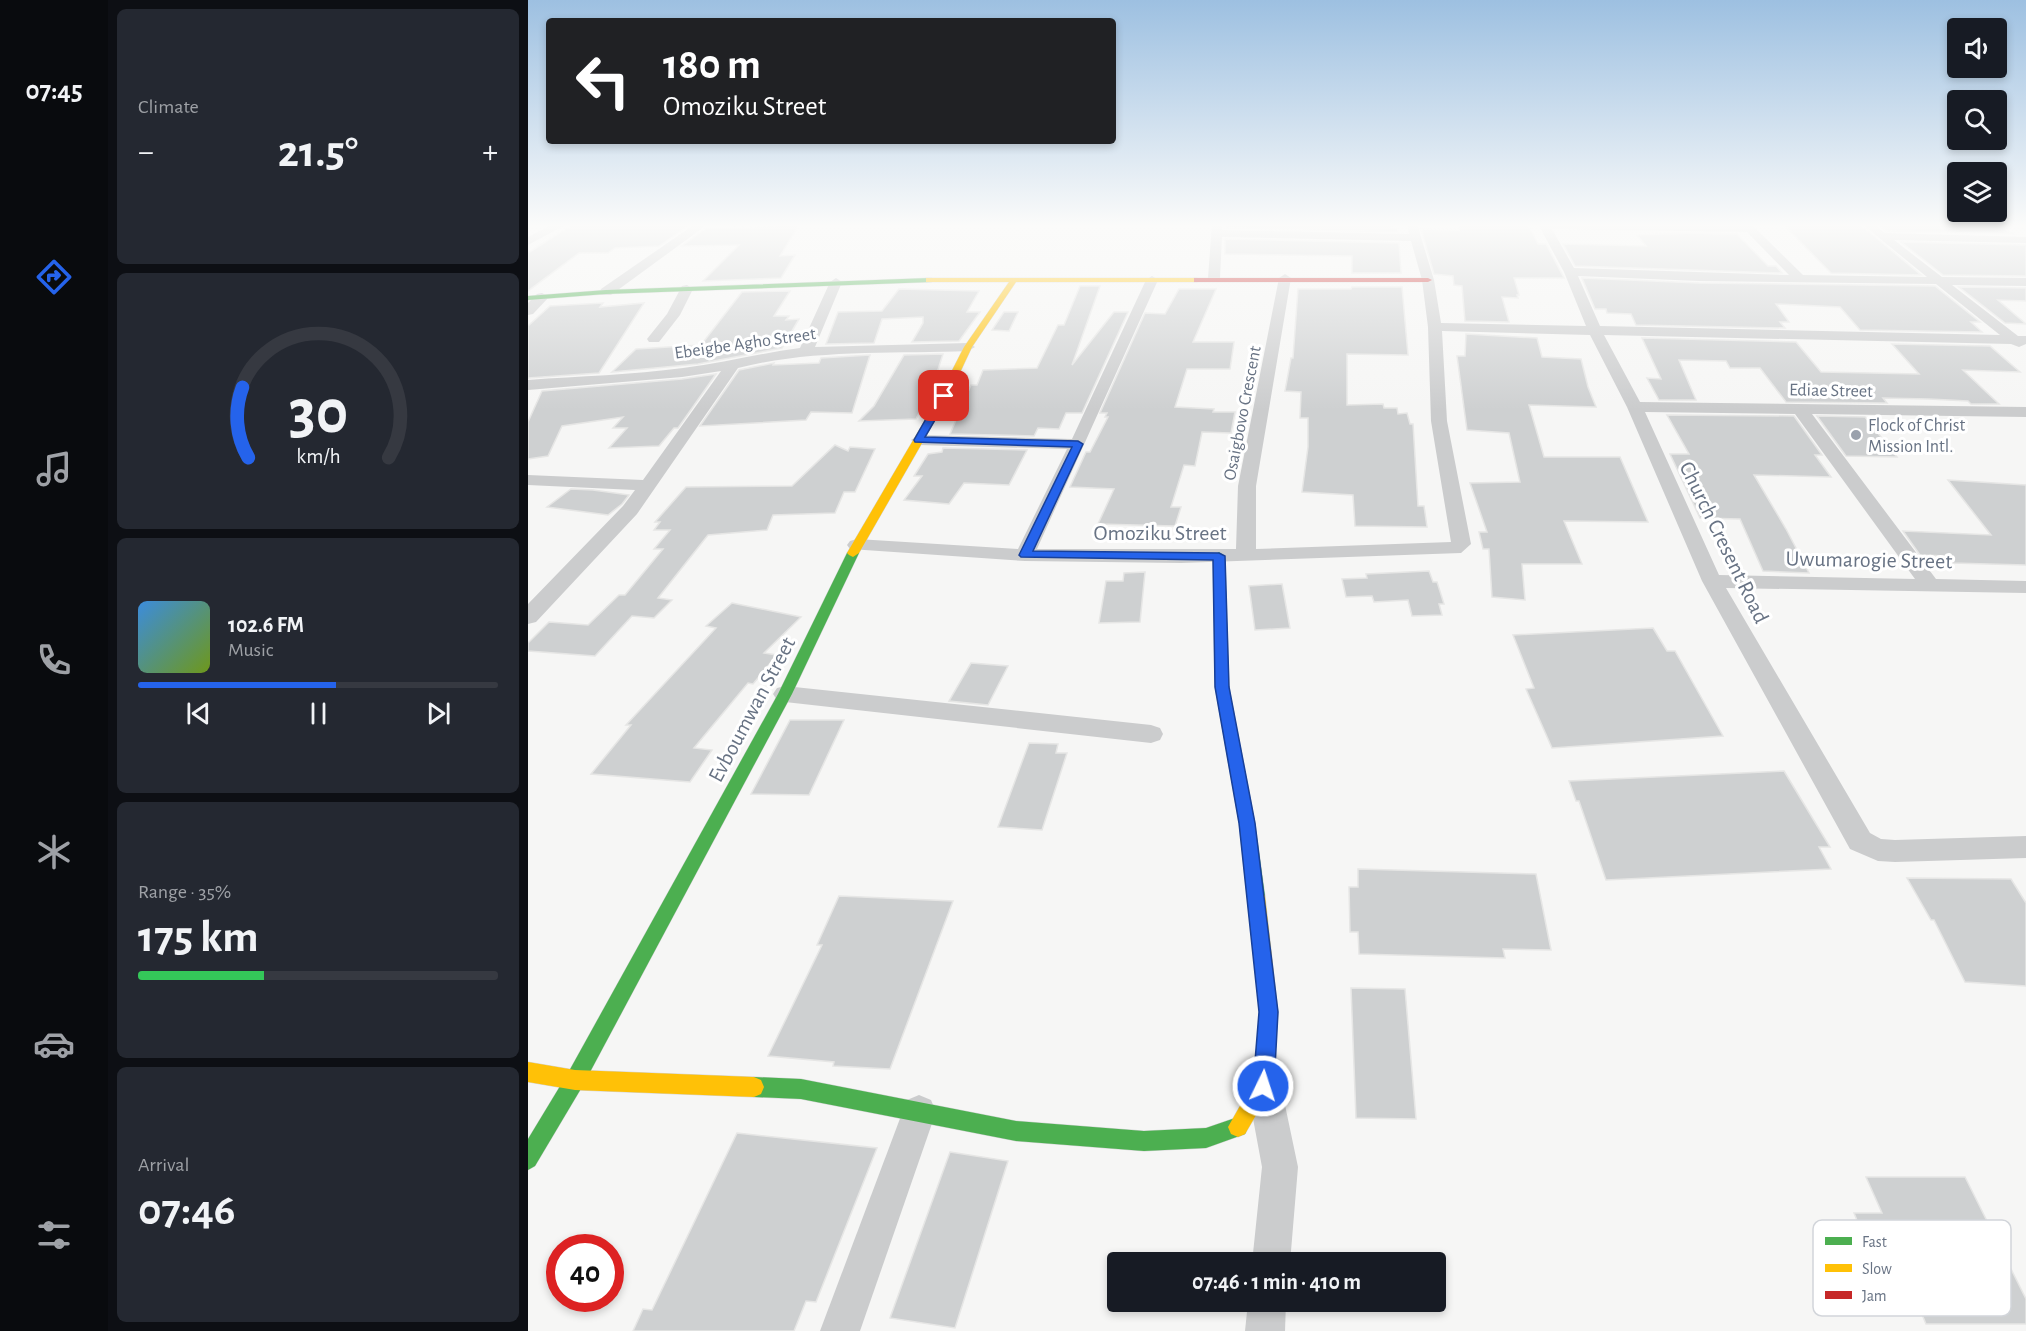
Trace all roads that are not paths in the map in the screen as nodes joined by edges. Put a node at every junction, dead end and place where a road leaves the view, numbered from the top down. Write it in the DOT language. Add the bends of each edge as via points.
graph roads {
  1 [pos="614,286"];
  2 [pos="748,286"];
  3 [pos="834,286"];
  4 [pos="1010,286"];
  5 [pos="1149,286"];
  6 [pos="1284,286"];
  7 [pos="1429,286"];
  8 [pos="1576,286"];
  9 [pos="1948,286"];
  10 [pos="687,289"];
  11 [pos="606,292"];
  12 [pos="535,298"];
  13 [pos="528,311"];
  14 [pos="1435,327"];
  15 [pos="1595,331"];
  16 [pos="654,339"];
  17 [pos="2022,343"];
  18 [pos="968,346"];
  19 [pos="806,352"];
  20 [pos="733,365"];
  21 [pos="528,385"];
  22 [pos="1635,407"];
  23 [pos="1800,409"];
  24 [pos="2026,412"];
  25 [pos="919,440"];
  26 [pos="1078,444"];
  27 [pos="528,480"];
  28 [pos="646,485"];
  29 [pos="857,545"];
  30 [pos="1025,555"];
  31 [pos="1219,556"];
  32 [pos="1245,556"];
  33 [pos="1712,581"];
  34 [pos="1929,584"];
  35 [pos="2026,587"];
  36 [pos="528,617"];
  37 [pos="785,694"];
  38 [pos="1151,734"];
  39 [pos="2026,847"];
  40 [pos="528,1072"];
  41 [pos="575,1080"];
  42 [pos="1263,1086"];
  43 [pos="919,1112"];
  44 [pos="528,1159"];
  45 [pos="1272,1252"];
  46 [pos="1267,1312"];
  47 [pos="840,1331"];
  48 [pos="1265,1331"];
  1 -- 11 [label="street"];
  2 -- 10 [label="street"];
  3 -- 19 [label="street"];
  4 -- 18 [label="street, Evboumwan Street"];
  5 -- 26 [label="street"];
  6 -- 32 [label="street, Osaigbovo Crescent" via="1247,486"];
  7 -- 14 [label="street"];
  8 -- 15 [label="street, Church Cresent Road"];
  9 -- 17 [label="street"];
  10 -- 11 [label="street"];
  10 -- 16 [label="street"];
  11 -- 12 [label="street"];
  12 -- 13 [label="street"];
  14 -- 15 [label="street"];
  14 -- 32 [label="street, Omoziku Street" via="1439,421 1461,543 1442,551"];
  15 -- 17 [label="street"];
  15 -- 22 [label="street, Church Cresent Road"];
  18 -- 19 [label="street, Ebeigbe Agho Street"];
  18 -- 25 [label="street, Evboumwan Street"];
  19 -- 20 [label="street, Ebeigbe Agho Street"];
  20 -- 21 [label="street, Ebeigbe Agho Street" via="682,373"];
  20 -- 28 [label="street"];
  22 -- 23 [label="street, Ediae Street"];
  22 -- 33 [label="street, Church Cresent Road"];
  23 -- 24 [label="street, Ediae Street"];
  23 -- 34 [label="street"];
  25 -- 26 [label="street"];
  25 -- 29 [label="street, Evboumwan Street"];
  26 -- 30 [label="street"];
  27 -- 28 [label="street"];
  28 -- 36 [label="street" via="630,510"];
  29 -- 30 [label="street, Omoziku Street"];
  29 -- 37 [label="street, Evboumwan Street"];
  30 -- 31 [label="street, Omoziku Street"];
  31 -- 32 [label="street, Omoziku Street"];
  31 -- 42 [label="street" via="1222,687 1247,823 1269,1012"];
  33 -- 34 [label="street, Uwumarogie Street"];
  33 -- 39 [label="street, Church Cresent Road" via="1860,841 1878,850 1895,851"];
  34 -- 35 [label="street, Uwumarogie Street"];
  37 -- 38 [label="street"];
  37 -- 41 [label="street, Evboumwan Street"];
  40 -- 41 [label="street"];
  41 -- 43 [label="street" via="801,1089"];
  41 -- 44 [label="street, Evboumwan Street"];
  42 -- 43 [label="street" via="1237,1129 1206,1138 1144,1141 1016,1131"];
  42 -- 45 [label="street" via="1280,1167"];
  43 -- 47 [label="street"];
  46 -- 48 [label="street"];
}
